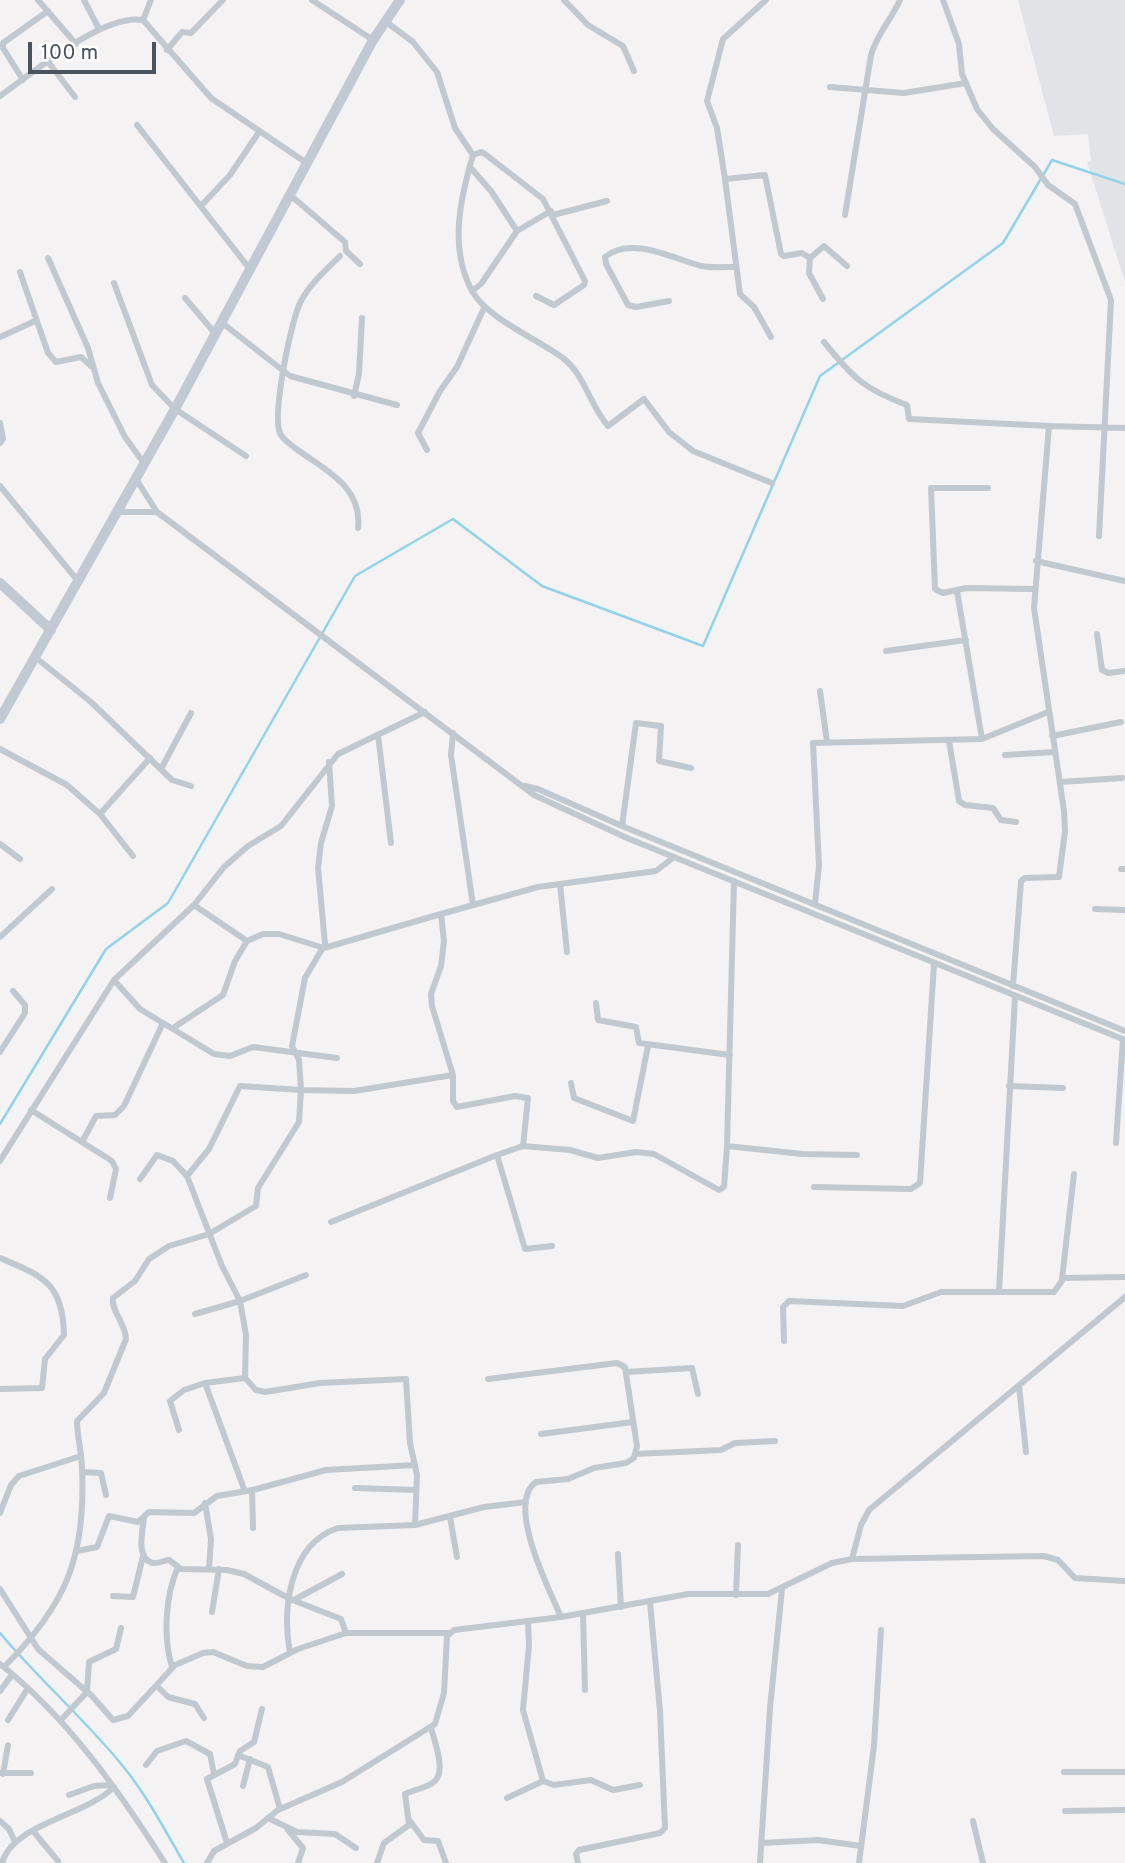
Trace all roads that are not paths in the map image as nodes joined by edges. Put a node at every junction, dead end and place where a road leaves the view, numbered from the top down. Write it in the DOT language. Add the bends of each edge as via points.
graph roads {
  1 [pos="38,0"];
  2 [pos="84,0"];
  3 [pos="151,0"];
  4 [pos="223,0"];
  5 [pos="312,0"];
  6 [pos="400,0"];
  7 [pos="564,0"];
  8 [pos="766,0"];
  9 [pos="900,0"];
  10 [pos="943,0"];
  11 [pos="48,11"];
  12 [pos="143,20"];
  13 [pos="385,21"];
  14 [pos="99,29"];
  15 [pos="373,40"];
  16 [pos="76,44"];
  17 [pos="167,50"];
  18 [pos="48,63"];
  19 [pos="634,71"];
  20 [pos="23,80"];
  21 [pos="966,83"];
  22 [pos="830,87"];
  23 [pos="864,92"];
  24 [pos="0,96"];
  25 [pos="75,97"];
  26 [pos="137,125"];
  27 [pos="259,132"];
  28 [pos="473,155"];
  29 [pos="307,164"];
  30 [pos="470,167"];
  31 [pos="725,179"];
  32 [pos="289,194"];
  33 [pos="607,201"];
  34 [pos="201,206"];
  35 [pos="552,213"];
  36 [pos="845,215"];
  37 [pos="517,231"];
  38 [pos="340,256"];
  39 [pos="48,258"];
  40 [pos="810,258"];
  41 [pos="360,264"];
  42 [pos="847,266"];
  43 [pos="734,267"];
  44 [pos="248,268"];
  45 [pos="20,272"];
  46 [pos="114,283"];
  47 [pos="472,291"];
  48 [pos="536,296"];
  49 [pos="185,298"];
  50 [pos="823,299"];
  51 [pos="668,301"];
  52 [pos="484,308"];
  53 [pos="362,318"];
  54 [pos="35,321"];
  55 [pos="221,322"];
  56 [pos="214,332"];
  57 [pos="0,337"];
  58 [pos="771,337"];
  59 [pos="824,342"];
  60 [pos="93,368"];
  61 [pos="281,370"];
  62 [pos="354,396"];
  63 [pos="397,405"];
  64 [pos="175,409"];
  65 [pos="0,423"];
  66 [pos="1049,426"];
  67 [pos="1125,428"];
  68 [pos="1107,429"];
  69 [pos="0,443"];
  70 [pos="427,450"];
  71 [pos="246,456"];
  72 [pos="143,462"];
  73 [pos="136,479"];
  74 [pos="772,483"];
  75 [pos="0,486"];
  76 [pos="988,488"];
  77 [pos="116,512"];
  78 [pos="158,512"];
  79 [pos="358,528"];
  80 [pos="1099,536"];
  81 [pos="1035,562"];
  82 [pos="78,581"];
  83 [pos="1125,581"];
  84 [pos="0,583"];
  85 [pos="1034,589"];
  86 [pos="957,591"];
  87 [pos="51,630"];
  88 [pos="1097,634"];
  89 [pos="966,640"];
  90 [pos="886,651"];
  91 [pos="35,657"];
  92 [pos="1125,671"];
  93 [pos="820,691"];
  94 [pos="425,712"];
  95 [pos="1048,712"];
  96 [pos="191,713"];
  97 [pos="0,719"];
  98 [pos="1121,722"];
  99 [pos="453,733"];
  100 [pos="378,735"];
  101 [pos="1052,736"];
  102 [pos="982,739"];
  103 [pos="827,741"];
  104 [pos="949,741"];
  105 [pos="0,749"];
  106 [pos="1055,752"];
  107 [pos="1005,755"];
  108 [pos="150,758"];
  109 [pos="328,762"];
  110 [pos="691,768"];
  111 [pos="161,769"];
  112 [pos="1122,779"];
  113 [pos="1060,782"];
  114 [pos="191,786"];
  115 [pos="525,786"];
  116 [pos="100,814"];
  117 [pos="1016,822"];
  118 [pos="622,826"];
  119 [pos="391,843"];
  120 [pos="0,844"];
  121 [pos="133,856"];
  122 [pos="674,857"];
  123 [pos="20,859"];
  124 [pos="734,881"];
  125 [pos="560,884"];
  126 [pos="52,888"];
  127 [pos="815,903"];
  128 [pos="194,905"];
  129 [pos="473,905"];
  130 [pos="1095,909"];
  131 [pos="1125,910"];
  132 [pos="441,914"];
  133 [pos="0,937"];
  134 [pos="247,941"];
  135 [pos="324,948"];
  136 [pos="567,952"];
  137 [pos="934,964"];
  138 [pos="114,980"];
  139 [pos="1013,986"];
  140 [pos="13,991"];
  141 [pos="1016,997"];
  142 [pos="596,1003"];
  143 [pos="162,1025"];
  144 [pos="173,1028"];
  145 [pos="1125,1031"];
  146 [pos="1124,1039"];
  147 [pos="648,1046"];
  148 [pos="0,1052"];
  149 [pos="293,1052"];
  150 [pos="730,1055"];
  151 [pos="337,1058"];
  152 [pos="453,1076"];
  153 [pos="571,1083"];
  154 [pos="1009,1086"];
  155 [pos="1063,1088"];
  156 [pos="301,1090"];
  157 [pos="31,1110"];
  158 [pos="82,1142"];
  159 [pos="1116,1143"];
  160 [pos="523,1146"];
  161 [pos="727,1146"];
  162 [pos="497,1154"];
  163 [pos="857,1155"];
  164 [pos="0,1161"];
  165 [pos="1074,1174"];
  166 [pos="187,1176"];
  167 [pos="141,1179"];
  168 [pos="814,1187"];
  169 [pos="110,1198"];
  170 [pos="331,1222"];
  171 [pos="209,1234"];
  172 [pos="552,1246"];
  173 [pos="0,1258"];
  174 [pos="306,1275"];
  175 [pos="1125,1277"];
  176 [pos="1062,1279"];
  177 [pos="999,1291"];
  178 [pos="1125,1297"];
  179 [pos="240,1301"];
  180 [pos="195,1314"];
  181 [pos="783,1341"];
  182 [pos="625,1372"];
  183 [pos="245,1378"];
  184 [pos="488,1379"];
  185 [pos="205,1382"];
  186 [pos="1019,1386"];
  187 [pos="0,1389"];
  188 [pos="698,1394"];
  189 [pos="633,1422"];
  190 [pos="179,1430"];
  191 [pos="541,1434"];
  192 [pos="775,1441"];
  193 [pos="1026,1452"];
  194 [pos="635,1454"];
  195 [pos="81,1456"];
  196 [pos="415,1465"];
  197 [pos="82,1472"];
  198 [pos="355,1488"];
  199 [pos="248,1489"];
  200 [pos="416,1490"];
  201 [pos="106,1495"];
  202 [pos="526,1502"];
  203 [pos="205,1503"];
  204 [pos="0,1513"];
  205 [pos="144,1517"];
  206 [pos="450,1517"];
  207 [pos="415,1525"];
  208 [pos="253,1528"];
  209 [pos="738,1545"];
  210 [pos="77,1550"];
  211 [pos="618,1554"];
  212 [pos="143,1556"];
  213 [pos="457,1557"];
  214 [pos="852,1559"];
  215 [pos="178,1567"];
  216 [pos="209,1569"];
  217 [pos="219,1569"];
  218 [pos="342,1574"];
  219 [pos="1125,1581"];
  220 [pos="0,1589"];
  221 [pos="782,1589"];
  222 [pos="736,1595"];
  223 [pos="113,1596"];
  224 [pos="292,1600"];
  225 [pos="650,1602"];
  226 [pos="621,1607"];
  227 [pos="212,1612"];
  228 [pos="583,1614"];
  229 [pos="561,1617"];
  230 [pos="528,1621"];
  231 [pos="121,1628"];
  232 [pos="881,1630"];
  233 [pos="346,1633"];
  234 [pos="448,1633"];
  235 [pos="27,1642"];
  236 [pos="290,1653"];
  237 [pos="4,1665"];
  238 [pos="172,1667"];
  239 [pos="12,1675"];
  240 [pos="157,1686"];
  241 [pos="28,1688"];
  242 [pos="585,1690"];
  243 [pos="0,1691"];
  244 [pos="87,1692"];
  245 [pos="262,1709"];
  246 [pos="204,1718"];
  247 [pos="8,1720"];
  248 [pos="61,1720"];
  249 [pos="431,1727"];
  250 [pos="8,1745"];
  251 [pos="238,1755"];
  252 [pos="250,1759"];
  253 [pos="146,1765"];
  254 [pos="1064,1772"];
  255 [pos="1125,1772"];
  256 [pos="2,1773"];
  257 [pos="31,1773"];
  258 [pos="214,1774"];
  259 [pos="543,1782"];
  260 [pos="640,1785"];
  261 [pos="113,1786"];
  262 [pos="243,1786"];
  263 [pos="69,1795"];
  264 [pos="507,1798"];
  265 [pos="280,1809"];
  266 [pos="1125,1810"];
  267 [pos="1065,1811"];
  268 [pos="268,1818"];
  269 [pos="409,1820"];
  270 [pos="0,1821"];
  271 [pos="973,1821"];
  272 [pos="287,1829"];
  273 [pos="33,1831"];
  274 [pos="15,1842"];
  275 [pos="228,1843"];
  276 [pos="762,1843"];
  277 [pos="861,1846"];
  278 [pos="356,1848"];
  279 [pos="58,1861"];
  280 [pos="2,1863"];
  281 [pos="165,1863"];
  282 [pos="207,1863"];
  283 [pos="298,1863"];
  284 [pos="377,1863"];
  285 [pos="446,1863"];
  286 [pos="578,1863"];
  287 [pos="760,1863"];
  288 [pos="859,1863"];
  289 [pos="983,1863"];
  1 -- 11 [label="street"];
  2 -- 14 [label="street"];
  3 -- 12 [label="street"];
  4 -- 17 [label="street"];
  5 -- 15 [label="street"];
  6 -- 13 [label="street"];
  7 -- 19 [label="street" via="589,26 623,46"];
  8 -- 31 [label="street" via="723,39 707,101 717,128"];
  9 -- 23 [label="street" via="877,36"];
  10 -- 21 [label="street" via="959,44"];
  11 -- 16 [label="street"];
  11 -- 20 [label="street" via="2,43"];
  12 -- 14 [label="street" via="124,19"];
  12 -- 17 [label="street"];
  13 -- 15 [label="street"];
  13 -- 28 [label="street" via="412,42 437,72 455,128"];
  14 -- 16 [label="street"];
  15 -- 29 [label="street"];
  16 -- 18 [label="street"];
  17 -- 27 [label="street" via="211,98"];
  18 -- 20 [label="street"];
  18 -- 25 [label="street"];
  20 -- 24 [label="street"];
  21 -- 23 [label="street" via="924,92"];
  21 -- 68 [label="street" via="986,122 1080,213 1112,305"];
  22 -- 23 [label="street"];
  23 -- 36 [label="street"];
  26 -- 34 [label="street"];
  27 -- 29 [label="street"];
  27 -- 34 [label="street" via="230,175"];
  28 -- 30 [label="street"];
  28 -- 35 [label="street" via="485,154 536,192"];
  29 -- 32 [label="street"];
  30 -- 37 [label="street"];
  30 -- 47 [label="street" via="459,217 460,257"];
  31 -- 40 [label="street" via="765,175 781,254 802,253"];
  31 -- 43 [label="street"];
  32 -- 41 [label="street" via="345,242 346,251"];
  32 -- 44 [label="street"];
  33 -- 35 [label="street"];
  34 -- 44 [label="street"];
  35 -- 37 [label="street"];
  35 -- 48 [label="street" via="585,284 554,305"];
  37 -- 47 [label="street"];
  38 -- 61 [label="street" via="302,299"];
  39 -- 60 [label="street" via="89,348"];
  40 -- 42 [label="street" via="824,246"];
  40 -- 50 [label="street" via="809,273"];
  43 -- 51 [label="street" via="703,266 648,249 615,251 605,257 628,304 636,307"];
  43 -- 58 [label="street" via="740,296 754,307"];
  44 -- 55 [label="street"];
  45 -- 54 [label="street"];
  46 -- 64 [label="street" via="150,380"];
  47 -- 52 [label="street"];
  49 -- 56 [label="street"];
  52 -- 70 [label="street" via="457,367 418,433"];
  52 -- 74 [label="street" via="571,365 608,426 642,398 693,451"];
  53 -- 62 [label="street"];
  54 -- 57 [label="street"];
  54 -- 60 [label="street" via="53,360 81,357"];
  55 -- 56 [label="street"];
  55 -- 61 [label="street"];
  56 -- 64 [label="street"];
  59 -- 66 [label="street" via="845,368 875,392 907,405 909,419"];
  60 -- 72 [label="street" via="125,437"];
  61 -- 62 [label="street"];
  61 -- 79 [label="street" via="279,432 349,489 357,507"];
  62 -- 63 [label="street"];
  64 -- 71 [label="street"];
  64 -- 72 [label="street"];
  65 -- 69 [label="street"];
  66 -- 68 [label="street"];
  66 -- 81 [label="street"];
  67 -- 68 [label="street"];
  68 -- 80 [label="street"];
  72 -- 73 [label="street"];
  73 -- 77 [label="street"];
  73 -- 78 [label="street"];
  75 -- 82 [label="street"];
  76 -- 86 [label="street" via="931,488 934,586 938,592"];
  77 -- 78 [label="street"];
  77 -- 82 [label="street"];
  78 -- 94 [label="street"];
  81 -- 83 [label="street"];
  81 -- 85 [label="street"];
  82 -- 87 [label="street"];
  84 -- 87 [label="street"];
  85 -- 86 [label="street"];
  85 -- 95 [label="street"];
  86 -- 89 [label="street"];
  87 -- 91 [label="street"];
  88 -- 92 [label="street" via="1102,670"];
  89 -- 90 [label="street"];
  89 -- 102 [label="street"];
  91 -- 97 [label="street"];
  91 -- 108 [label="street"];
  93 -- 103 [label="street"];
  94 -- 99 [label="street"];
  94 -- 100 [label="street"];
  95 -- 101 [label="street"];
  95 -- 102 [label="street"];
  96 -- 111 [label="street"];
  98 -- 101 [label="street"];
  99 -- 115 [label="street"];
  99 -- 129 [label="street" via="451,755"];
  100 -- 109 [label="street"];
  100 -- 119 [label="street"];
  101 -- 106 [label="street"];
  102 -- 104 [label="street"];
  103 -- 104 [label="street"];
  103 -- 127 [label="street" via="815,741 811,746 818,866"];
  104 -- 117 [label="street" via="958,801 993,808 1001,820"];
  105 -- 116 [label="street" via="67,785"];
  106 -- 107 [label="street"];
  106 -- 113 [label="street"];
  108 -- 111 [label="street"];
  108 -- 116 [label="street"];
  109 -- 128 [label="street" via="287,820 224,867"];
  109 -- 135 [label="street" via="332,806 318,857"];
  110 -- 118 [label="street" via="659,761 661,726 636,723"];
  111 -- 114 [label="street" via="172,780"];
  112 -- 113 [label="street"];
  113 -- 139 [label="street" via="1065,831 1061,874 1021,881"];
  115 -- 118 [label="street"];
  115 -- 122 [label="street" via="550,803"];
  116 -- 121 [label="street"];
  118 -- 127 [label="street"];
  120 -- 123 [label="street"];
  122 -- 124 [label="street"];
  122 -- 125 [label="street" via="651,872"];
  124 -- 137 [label="street"];
  124 -- 150 [label="street"];
  125 -- 129 [label="street"];
  125 -- 136 [label="street"];
  126 -- 133 [label="street"];
  127 -- 139 [label="street"];
  128 -- 134 [label="street"];
  128 -- 138 [label="street"];
  129 -- 132 [label="street"];
  130 -- 131 [label="street"];
  132 -- 135 [label="street"];
  132 -- 152 [label="street" via="443,953 431,994"];
  134 -- 135 [label="street" via="279,933"];
  134 -- 144 [label="street" via="223,995"];
  135 -- 149 [label="street" via="305,978"];
  137 -- 141 [label="street"];
  137 -- 168 [label="street" via="920,1183 911,1189"];
  138 -- 143 [label="street"];
  138 -- 157 [label="street"];
  139 -- 145 [label="street"];
  140 -- 148 [label="street" via="25,1005 25,1013"];
  141 -- 146 [label="street"];
  141 -- 154 [label="street"];
  142 -- 147 [label="street" via="598,1020 636,1027 638,1042"];
  143 -- 144 [label="street"];
  143 -- 158 [label="street" via="124,1106 115,1115 96,1116"];
  144 -- 149 [label="street" via="218,1055 230,1056 253,1047"];
  146 -- 159 [label="street"];
  147 -- 150 [label="street"];
  147 -- 153 [label="street" via="633,1121 574,1098"];
  149 -- 151 [label="street"];
  149 -- 156 [label="street" via="299,1060"];
  150 -- 161 [label="street"];
  152 -- 156 [label="street" via="354,1091"];
  152 -- 160 [label="street" via="457,1107 515,1096 528,1098"];
  154 -- 155 [label="street"];
  154 -- 177 [label="street"];
  156 -- 166 [label="street" via="239,1087 209,1149"];
  156 -- 171 [label="street" via="299,1122 258,1188 256,1206"];
  157 -- 158 [label="street"];
  157 -- 164 [label="street"];
  158 -- 169 [label="street" via="115,1165"];
  160 -- 161 [label="street" via="561,1148 598,1158 654,1154 719,1190 724,1186"];
  160 -- 162 [label="street"];
  161 -- 163 [label="street"];
  162 -- 170 [label="street"];
  162 -- 172 [label="street" via="525,1249"];
  165 -- 176 [label="street"];
  166 -- 167 [label="street" via="173,1161 157,1155"];
  166 -- 171 [label="street"];
  171 -- 179 [label="street"];
  171 -- 195 [label="street" via="169,1246 149,1259 135,1281 113,1298 126,1339 104,1393 77,1421"];
  173 -- 187 [label="street" via="37,1273 53,1289 63,1312 64,1335 45,1359 42,1388"];
  174 -- 179 [label="street"];
  175 -- 176 [label="street"];
  176 -- 177 [label="street" via="1054,1292"];
  177 -- 181 [label="street" via="937,1292 903,1306 789,1301 783,1307"];
  178 -- 186 [label="street"];
  179 -- 180 [label="street"];
  179 -- 183 [label="street" via="246,1335"];
  182 -- 184 [label="street" via="623,1364 617,1363"];
  182 -- 188 [label="street" via="692,1368"];
  182 -- 189 [label="street"];
  183 -- 185 [label="street"];
  183 -- 196 [label="street" via="256,1390 265,1392 320,1383 406,1379"];
  185 -- 190 [label="street" via="170,1401"];
  185 -- 199 [label="street"];
  186 -- 193 [label="street"];
  186 -- 214 [label="street" via="869,1510"];
  189 -- 191 [label="street"];
  189 -- 194 [label="street"];
  192 -- 194 [label="street" via="735,1443 721,1450"];
  194 -- 202 [label="street" via="626,1463 594,1468 568,1479 536,1482 529,1488"];
  195 -- 197 [label="street"];
  195 -- 204 [label="street" via="19,1476"];
  196 -- 199 [label="street" via="326,1469"];
  196 -- 200 [label="street"];
  197 -- 201 [label="street" via="101,1473"];
  197 -- 210 [label="street"];
  198 -- 200 [label="street"];
  199 -- 203 [label="street"];
  199 -- 208 [label="street"];
  200 -- 207 [label="street"];
  202 -- 206 [label="street"];
  202 -- 229 [label="street" via="531,1546"];
  203 -- 205 [label="street" via="194,1513 149,1512"];
  203 -- 216 [label="street" via="211,1539"];
  205 -- 210 [label="street" via="138,1522 109,1516 97,1547"];
  205 -- 212 [label="street"];
  206 -- 207 [label="street"];
  206 -- 213 [label="street"];
  207 -- 224 [label="street" via="327,1532 300,1559"];
  209 -- 222 [label="street"];
  210 -- 235 [label="street" via="62,1595"];
  211 -- 226 [label="street"];
  212 -- 215 [label="street" via="155,1563 169,1560"];
  212 -- 223 [label="street" via="133,1597"];
  214 -- 219 [label="street" via="1044,1556 1058,1560 1080,1580"];
  214 -- 221 [label="street" via="832,1563"];
  215 -- 216 [label="street"];
  215 -- 238 [label="street" via="167,1634"];
  216 -- 217 [label="street"];
  217 -- 224 [label="street" via="244,1574"];
  217 -- 227 [label="street"];
  218 -- 224 [label="street"];
  220 -- 235 [label="street"];
  221 -- 222 [label="street"];
  221 -- 276 [label="street"];
  222 -- 225 [label="street" via="688,1594"];
  224 -- 233 [label="street" via="341,1619"];
  224 -- 236 [label="street" via="286,1626"];
  225 -- 226 [label="street"];
  225 -- 286 [label="street" via="665,1828 660,1833 579,1850"];
  226 -- 228 [label="street"];
  228 -- 229 [label="street"];
  228 -- 242 [label="street"];
  229 -- 230 [label="street"];
  230 -- 234 [label="street"];
  230 -- 259 [label="street" via="523,1710"];
  231 -- 244 [label="street" via="116,1649 89,1662"];
  232 -- 277 [label="street" via="874,1746"];
  233 -- 234 [label="street"];
  233 -- 236 [label="street"];
  234 -- 249 [label="street" via="442,1706"];
  235 -- 237 [label="street"];
  235 -- 244 [label="street"];
  236 -- 238 [label="street" via="256,1667 208,1652"];
  237 -- 239 [label="street"];
  238 -- 240 [label="street"];
  239 -- 241 [label="street"];
  239 -- 243 [label="street"];
  240 -- 244 [label="street" via="128,1716 116,1721"];
  240 -- 246 [label="street" via="169,1697 195,1704"];
  241 -- 247 [label="street"];
  241 -- 248 [label="street"];
  244 -- 248 [label="street"];
  245 -- 251 [label="street" via="256,1739"];
  248 -- 261 [label="street"];
  249 -- 265 [label="street" via="342,1782"];
  249 -- 269 [label="street" via="440,1773 431,1784 405,1794"];
  250 -- 256 [label="street"];
  251 -- 252 [label="street"];
  251 -- 258 [label="street" via="235,1764"];
  252 -- 262 [label="street"];
  252 -- 265 [label="street" via="271,1771"];
  253 -- 258 [label="street" via="157,1751 186,1741 210,1754"];
  254 -- 255 [label="street"];
  256 -- 257 [label="street"];
  258 -- 275 [label="street" via="207,1781"];
  259 -- 260 [label="street" via="591,1780 613,1790"];
  259 -- 264 [label="street"];
  261 -- 263 [label="street" via="94,1786"];
  261 -- 273 [label="street" via="93,1805 60,1815"];
  261 -- 281 [label="street"];
  265 -- 268 [label="street"];
  266 -- 267 [label="street"];
  268 -- 272 [label="street"];
  268 -- 275 [label="street"];
  269 -- 284 [label="street" via="408,1827 381,1847"];
  269 -- 285 [label="street" via="424,1840 438,1841"];
  270 -- 274 [label="street"];
  271 -- 289 [label="street"];
  272 -- 278 [label="street" via="335,1834"];
  272 -- 283 [label="street" via="303,1848"];
  273 -- 274 [label="street"];
  273 -- 279 [label="street"];
  274 -- 280 [label="street"];
  275 -- 282 [label="street" via="211,1853"];
  276 -- 277 [label="street" via="818,1840"];
  276 -- 287 [label="street"];
  277 -- 288 [label="street"];
}
